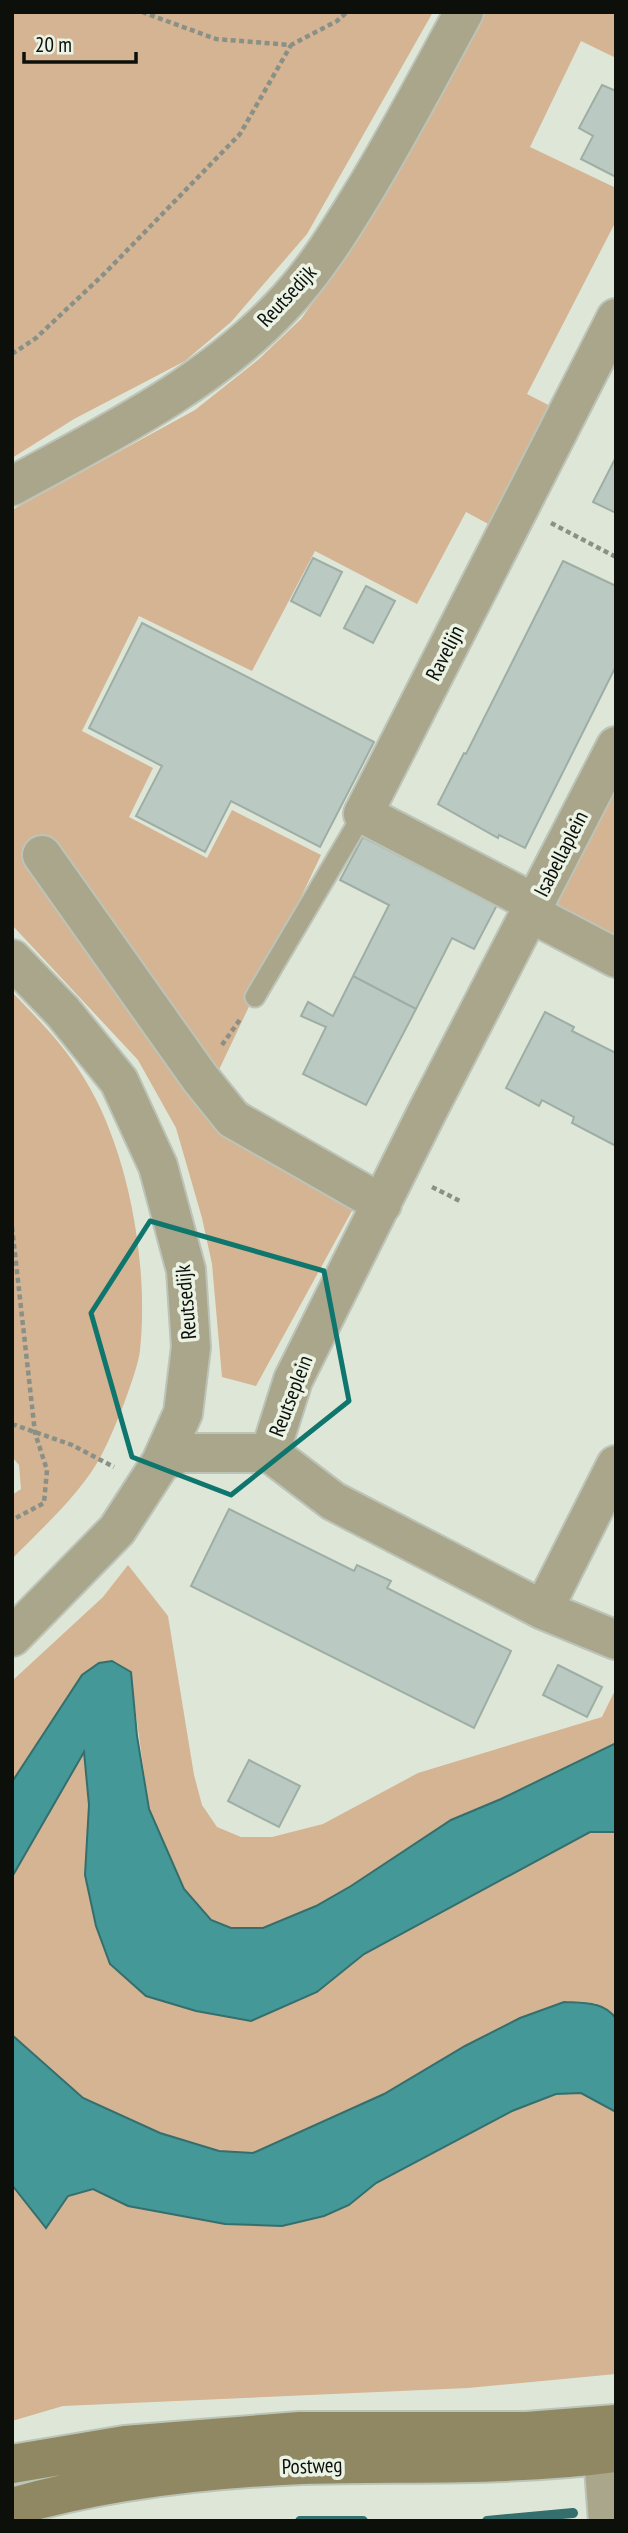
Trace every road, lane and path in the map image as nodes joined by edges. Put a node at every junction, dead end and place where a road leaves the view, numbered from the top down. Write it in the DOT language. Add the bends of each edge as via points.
graph roads {
  1 [pos="142,12"];
  2 [pos="348,12"];
  3 [pos="464,12"];
  4 [pos="291,44"];
  5 [pos="616,318"];
  6 [pos="12,354"];
  7 [pos="12,486"];
  8 [pos="520,507"];
  9 [pos="616,557"];
  10 [pos="616,746"];
  11 [pos="363,814"];
  12 [pos="42,855"];
  13 [pos="533,909"];
  14 [pos="616,958"];
  15 [pos="12,959"];
  16 [pos="255,997"];
  17 [pos="200,1078"];
  18 [pos="382,1204"];
  19 [pos="12,1227"];
  20 [pos="12,1424"];
  21 [pos="35,1433"];
  22 [pos="270,1452"];
  23 [pos="161,1462"];
  24 [pos="616,1465"];
  25 [pos="12,1520"];
  26 [pos="543,1610"];
  27 [pos="12,1637"];
  28 [pos="616,1640"];
  29 [pos="612,2444"];
  30 [pos="12,2464"];
  31 [pos="12,2507"];
  32 [pos="608,2521"];
  1 -- 4 [label="path" via="216,39"];
  2 -- 4 [label="path"];
  3 -- 7 [label="street, Reutsedijk" via="325,256 280,309 215,365 137,417"];
  4 -- 6 [label="path" via="240,134 105,273 36,338"];
  5 -- 8 [label="street, Ravelijn"];
  8 -- 9 [label="path"];
  8 -- 11 [label="street, Ravelijn"];
  10 -- 13 [label="street, Isabellaplein"];
  11 -- 13 [label="street"];
  11 -- 16 [label="lane"];
  12 -- 17 [label="street"];
  13 -- 14 [label="street, Isabellaplein"];
  13 -- 18 [label="street, Reutseplein"];
  15 -- 23 [label="street, Reutsedijk" via="119,1081 158,1166 186,1270 191,1347 183,1413"];
  16 -- 17 [label="path"];
  17 -- 18 [label="street" via="233,1119"];
  18 -- 22 [label="street, Reutseplein" via="293,1380"];
  19 -- 21 [label="path"];
  20 -- 21 [label="path"];
  21 -- 23 [label="path" via="72,1445 110,1466"];
  21 -- 25 [label="path" via="47,1470 44,1503"];
  22 -- 23 [label="street" via="181,1452"];
  22 -- 26 [label="street, Reutseplein" via="333,1501"];
  23 -- 27 [label="street, Reutsedijk" via="117,1530"];
  24 -- 26 [label="street"];
  26 -- 28 [label="street, Reutseplein"];
  29 -- 30 [label="street, Postweg" via="527,2431 299,2431 125,2445"];
  29 -- 31 [label="street, Postweg" via="530,2461 238,2468 131,2480"];
  29 -- 32 [label="street"];
}
